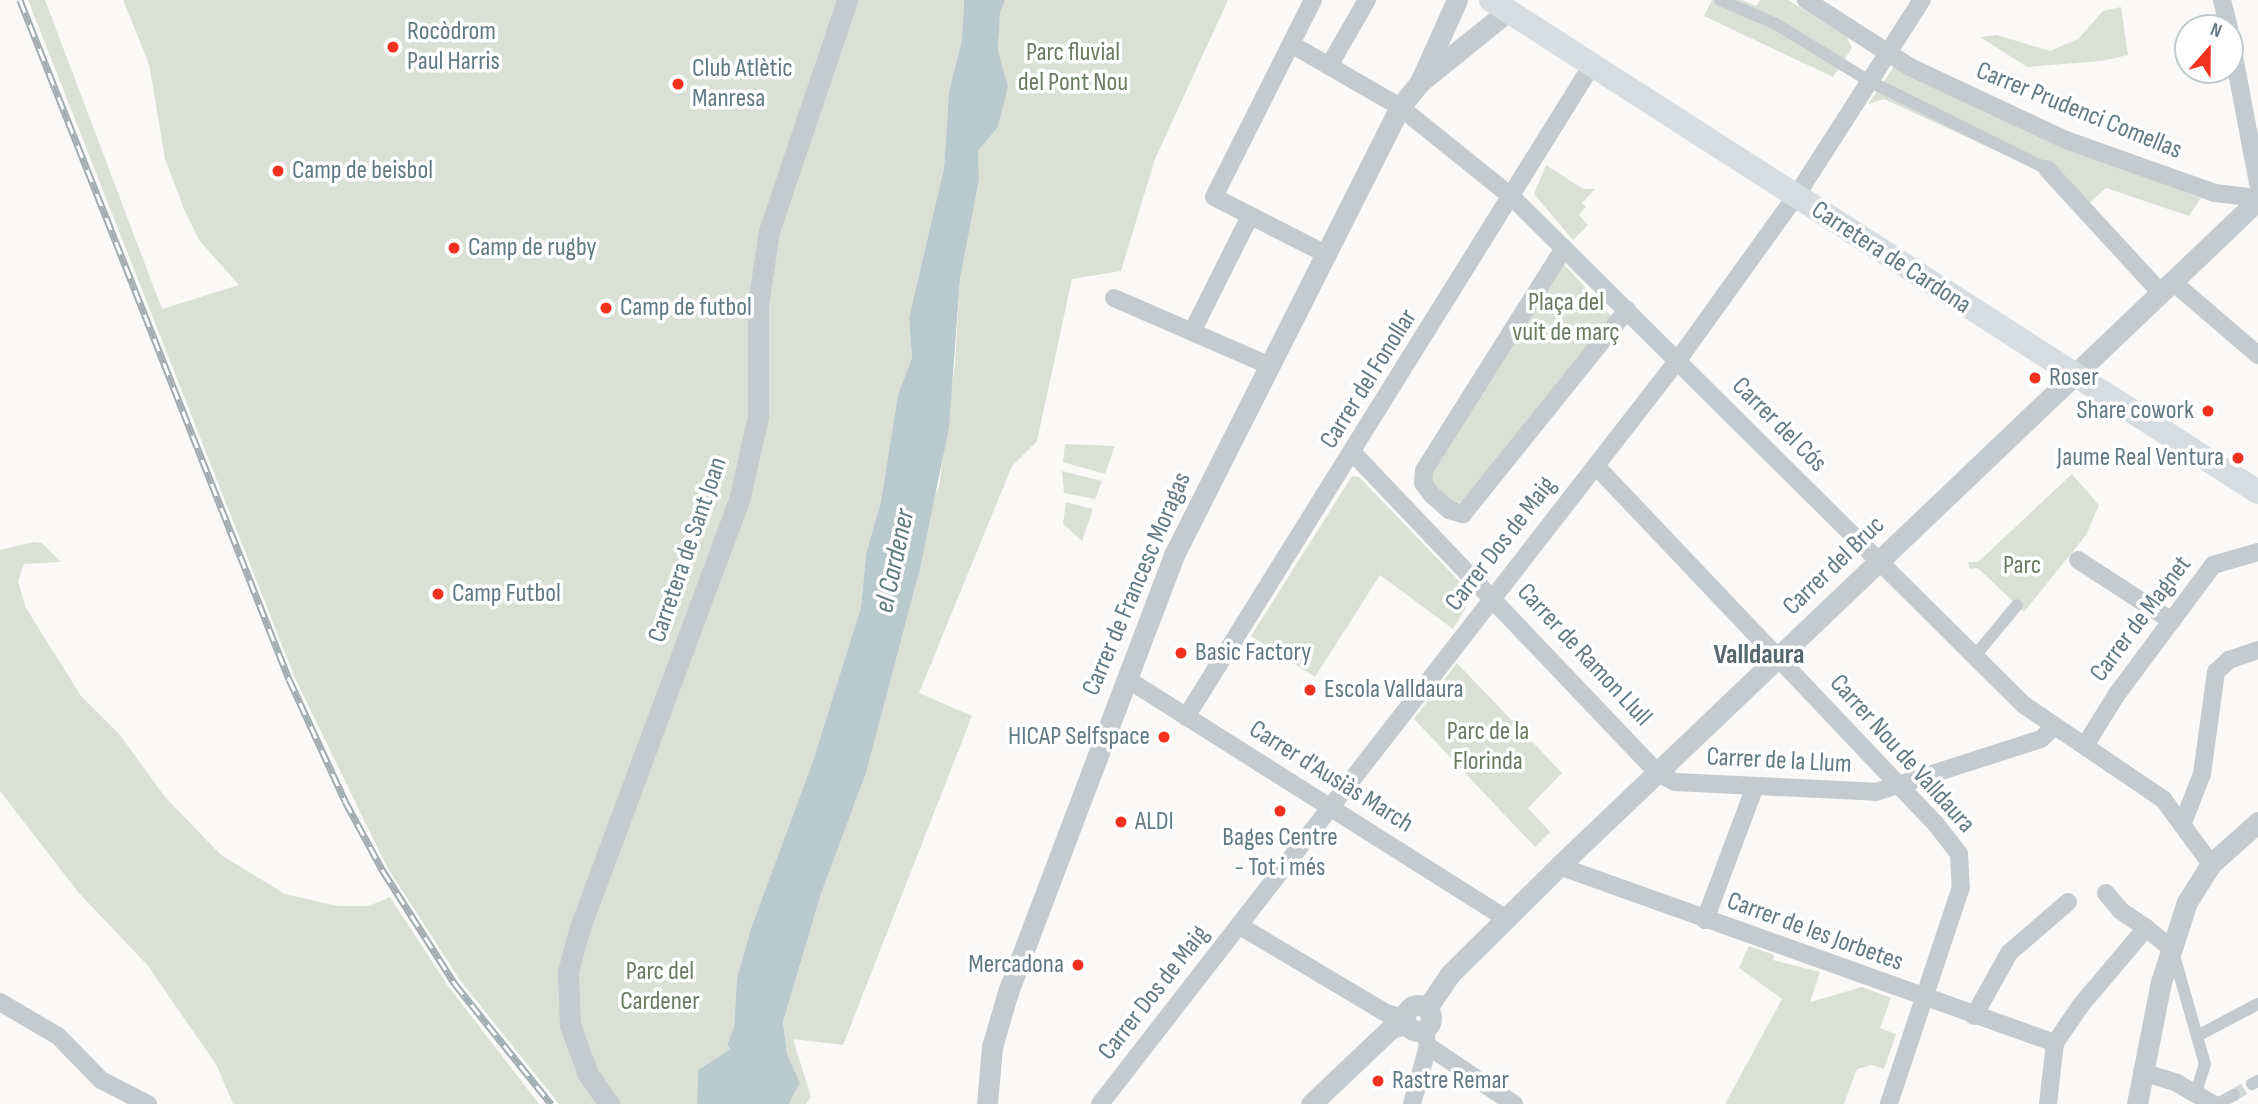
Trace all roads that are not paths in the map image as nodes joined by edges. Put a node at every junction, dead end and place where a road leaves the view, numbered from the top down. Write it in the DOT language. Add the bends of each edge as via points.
graph roads {
  1 [pos="847,0"];
  2 [pos="1313,0"];
  3 [pos="1367,0"];
  4 [pos="1457,0"];
  5 [pos="1720,0"];
  6 [pos="1806,0"];
  7 [pos="1922,1"];
  8 [pos="1510,8"];
  9 [pos="1291,44"];
  10 [pos="1886,53"];
  11 [pos="1592,65"];
  12 [pos="1329,66"];
  13 [pos="1869,81"];
  14 [pos="1420,82"];
  15 [pos="2239,84"];
  16 [pos="1400,107"];
  17 [pos="2047,169"];
  18 [pos="2258,183"];
  19 [pos="1511,197"];
  20 [pos="1796,197"];
  21 [pos="2258,199"];
  22 [pos="1250,216"];
  23 [pos="1564,248"];
  24 [pos="1326,254"];
  25 [pos="2168,288"];
  26 [pos="1114,298"];
  27 [pos="1628,310"];
  28 [pos="1192,332"];
  29 [pos="2258,355"];
  30 [pos="1678,360"];
  31 [pos="1268,365"];
  32 [pos="2075,376"];
  33 [pos="1354,454"];
  34 [pos="1596,466"];
  35 [pos="2258,492"];
  36 [pos="2258,552"];
  37 [pos="2078,560"];
  38 [pos="1878,562"];
  39 [pos="1493,597"];
  40 [pos="2017,605"];
  41 [pos="2172,621"];
  42 [pos="2258,650"];
  43 [pos="1974,657"];
  44 [pos="1779,658"];
  45 [pos="1127,679"];
  46 [pos="1186,717"];
  47 [pos="2055,726"];
  48 [pos="2086,744"];
  49 [pos="1658,773"];
  50 [pos="1897,783"];
  51 [pos="1755,786"];
  52 [pos="1329,807"];
  53 [pos="2182,825"];
  54 [pos="2253,832"];
  55 [pos="2211,863"];
  56 [pos="1559,866"];
  57 [pos="2106,893"];
  58 [pos="2068,902"];
  59 [pos="1508,920"];
  60 [pos="1705,920"];
  61 [pos="1240,926"];
  62 [pos="2146,928"];
  63 [pos="2172,949"];
  64 [pos="1926,1001"];
  65 [pos="0,1002"];
  66 [pos="2258,1004"];
  67 [pos="1974,1016"];
  68 [pos="1416,1029"];
  69 [pos="2197,1036"];
  70 [pos="2055,1043"];
  71 [pos="2142,1072"];
  72 [pos="2196,1091"];
  73 [pos="2234,1095"];
  74 [pos="987,1101"];
  75 [pos="148,1104"];
  76 [pos="609,1104"];
  77 [pos="1100,1104"];
  78 [pos="1311,1104"];
  79 [pos="1412,1104"];
  80 [pos="1514,1104"];
  81 [pos="1889,1104"];
  82 [pos="2048,1104"];
  83 [pos="2137,1104"];
  84 [pos="2215,1104"];
  1 -- 76 [label="street, Carretera de Sant Joan" via="769,230 758,304 758,417 740,500 579,930 568,972 570,1025 588,1074"];
  2 -- 9 [label="street"];
  3 -- 12 [label="street"];
  4 -- 14 [label="street, Carrer de Francesc Moragas"];
  5 -- 13 [label="street" via="1776,24"];
  6 -- 10 [label="street, Carrer Prudenci Comellas"];
  7 -- 10 [label="street, Carrer Dos de Maig"];
  8 -- 11 [label="main road, Carretera de Cardona"];
  8 -- 14 [label="street, Carrer de Francesc Moragas"];
  9 -- 12 [label="street, Carrer del Cós"];
  9 -- 22 [label="street" via="1214,197"];
  10 -- 13 [label="street, Carrer Dos de Maig"];
  10 -- 21 [label="street, Carrer Prudenci Comellas" via="2066,140 2216,193"];
  11 -- 19 [label="street, Carrer del Fonollar"];
  11 -- 20 [label="main road, Carretera de Cardona"];
  12 -- 16 [label="street, Carrer del Cós"];
  13 -- 17 [label="street"];
  13 -- 20 [label="street, Carrer Dos de Maig"];
  14 -- 16 [label="street, Carrer de Francesc Moragas"];
  15 -- 18 [label="street"];
  16 -- 19 [label="street, Carrer del Cós"];
  16 -- 24 [label="street, Carrer de Francesc Moragas"];
  17 -- 25 [label="street"];
  19 -- 23 [label="street, Carrer del Cós"];
  19 -- 33 [label="street, Carrer del Fonollar"];
  20 -- 30 [label="street, Carrer Dos de Maig"];
  20 -- 32 [label="main road, Carretera de Cardona"];
  21 -- 25 [label="street, Carrer del Bruc"];
  22 -- 24 [label="street"];
  22 -- 28 [label="street"];
  23 -- 27 [label="street, Carrer del Cós"];
  23 -- 27 [label="street" via="1424,470 1423,483 1432,495 1448,510 1463,514"];
  24 -- 31 [label="street, Carrer de Francesc Moragas"];
  25 -- 29 [label="street"];
  25 -- 32 [label="street, Carrer del Bruc"];
  26 -- 28 [label="street"];
  27 -- 30 [label="street, Carrer del Cós"];
  28 -- 31 [label="street"];
  30 -- 34 [label="street, Carrer Dos de Maig"];
  30 -- 38 [label="street, Carrer del Cós"];
  31 -- 45 [label="street, Carrer de Francesc Moragas" via="1174,555"];
  32 -- 35 [label="main road, Carretera de Cardona"];
  32 -- 38 [label="street, Carrer del Bruc"];
  33 -- 39 [label="street, Carrer de Ramon Llull"];
  33 -- 46 [label="street, Carrer del Fonollar"];
  34 -- 39 [label="street, Carrer Dos de Maig"];
  34 -- 44 [label="street, Carrer Nou de Valldaura"];
  36 -- 41 [label="street, Carrer de Magnet" via="2213,565"];
  37 -- 41 [label="street"];
  38 -- 43 [label="street, Carrer del Cós"];
  38 -- 44 [label="street, Carrer del Bruc"];
  39 -- 49 [label="street, Carrer de Ramon Llull"];
  39 -- 52 [label="street, Carrer Dos de Maig"];
  40 -- 43 [label="street"];
  41 -- 48 [label="street, Carrer de Magnet"];
  42 -- 53 [label="street" via="2229,660 2216,672 2202,774"];
  43 -- 47 [label="street, Carrer del Cós" via="2024,705"];
  44 -- 49 [label="street, Carrer del Bruc"];
  44 -- 50 [label="street, Carrer Nou de Valldaura"];
  45 -- 46 [label="street, Carrer d'Ausiàs March"];
  45 -- 74 [label="street, Carrer de Francesc Moragas" via="1008,992 992,1047"];
  46 -- 52 [label="street, Carrer d'Ausiàs March"];
  47 -- 48 [label="street, Carrer del Cós"];
  47 -- 50 [label="street, Carrer de la Llum" via="2034,741"];
  48 -- 53 [label="street, Carrer del Cós" via="2163,799"];
  49 -- 51 [label="street, Carrer de la Llum" via="1675,782"];
  49 -- 56 [label="street, Carrer del Bruc"];
  50 -- 51 [label="street, Carrer de la Llum" via="1876,792"];
  50 -- 64 [label="street, Carrer Nou de Valldaura" via="1959,854 1963,875"];
  51 -- 60 [label="street"];
  52 -- 59 [label="street, Carrer d'Ausiàs March"];
  52 -- 61 [label="street, Carrer Dos de Maig"];
  53 -- 55 [label="street, Carrer del Cós"];
  54 -- 55 [label="street"];
  55 -- 63 [label="street" via="2187,902"];
  56 -- 59 [label="street, Carrer del Bruc"];
  56 -- 60 [label="street, Carrer de les Jorbetes"];
  57 -- 62 [label="street" via="2121,911"];
  58 -- 67 [label="street" via="2009,953"];
  59 -- 68 [label="street, Carrer del Bruc" via="1450,974 1427,1007 1413,1006"];
  60 -- 64 [label="street, Carrer de les Jorbetes"];
  61 -- 68 [label="street"];
  61 -- 77 [label="street, Carrer Dos de Maig"];
  62 -- 63 [label="street"];
  62 -- 70 [label="street"];
  63 -- 69 [label="street"];
  63 -- 71 [label="street"];
  64 -- 67 [label="street, Carrer de les Jorbetes"];
  64 -- 81 [label="street, Carrer Nou de Valldaura"];
  65 -- 75 [label="street" via="58,1036 101,1080"];
  66 -- 69 [label="street"];
  67 -- 70 [label="street, Carrer de les Jorbetes"];
  68 -- 78 [label="street" via="1391,1028"];
  68 -- 79 [label="street"];
  68 -- 80 [label="street"];
  69 -- 72 [label="street" via="2205,1064"];
  70 -- 82 [label="street"];
  71 -- 72 [label="street"];
  71 -- 83 [label="street"];
  72 -- 84 [label="street"];
  73 -- 84 [label="street"];
}
